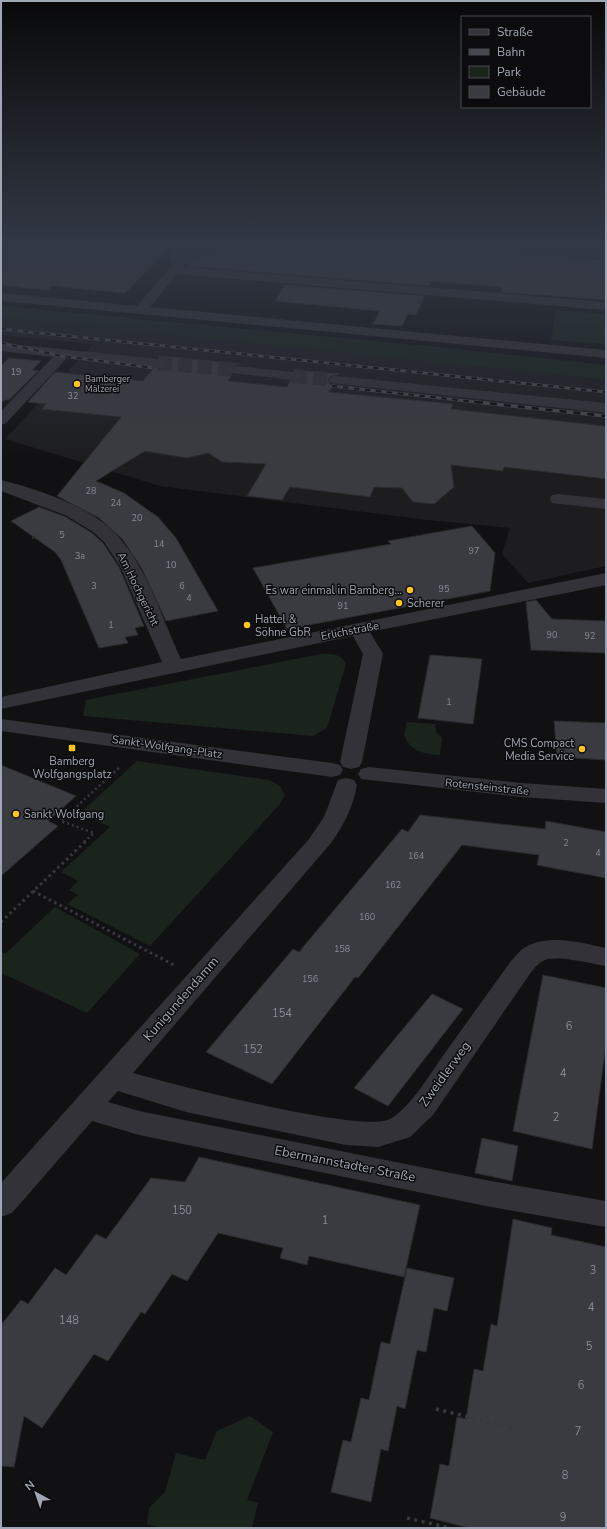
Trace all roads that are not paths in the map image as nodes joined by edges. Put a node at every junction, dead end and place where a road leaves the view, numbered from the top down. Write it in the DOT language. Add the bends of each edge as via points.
graph roads {
  1 [pos="218,317"];
  2 [pos="1,347"];
  3 [pos="64,353"];
  4 [pos="606,354"];
  5 [pos="158,363"];
  6 [pos="236,370"];
  7 [pos="293,376"];
  8 [pos="336,380"];
  9 [pos="606,408"];
  10 [pos="1,420"];
  11 [pos="1,484"];
  12 [pos="558,498"];
  13 [pos="606,504"];
  14 [pos="606,579"];
  15 [pos="359,630"];
  16 [pos="174,666"];
  17 [pos="1,703"];
  18 [pos="1,725"];
  19 [pos="343,772"];
  20 [pos="369,774"];
  21 [pos="606,796"];
  22 [pos="606,957"];
  23 [pos="112,1078"];
  24 [pos="86,1107"];
  25 [pos="4,1194"];
  26 [pos="606,1214"];
  1 -- 4 [label="street"];
  2 -- 3 [label="street"];
  3 -- 5 [label="street"];
  3 -- 10 [label="street"];
  6 -- 7 [label="street"];
  8 -- 9 [label="street"];
  11 -- 16 [label="street, Am Hochgericht" via="67,509 110,538 131,570"];
  12 -- 13 [label="street"];
  14 -- 15 [label="street, Erlichstraße"];
  15 -- 16 [label="street, Erlichstraße"];
  15 -- 19 [label="street" via="373,654"];
  16 -- 17 [label="street, Erlichstraße"];
  18 -- 19 [label="street, Sankt-Wolfgang-Platz"];
  19 -- 20 [label="street, Sankt-Wolfgang-Platz" via="361,783"];
  19 -- 23 [label="street, Kunigundendamm" via="343,797 334,824"];
  20 -- 21 [label="street, Rotensteinstraße"];
  22 -- 23 [label="street, Zweidlerweg" via="552,950 534,954 520,968 423,1107 400,1128 378,1135 346,1133 186,1100"];
  23 -- 24 [label="street, Kunigundendamm"];
  24 -- 25 [label="street, Kunigundendamm"];
  24 -- 26 [label="street, Ebermannstadter Straße" via="139,1123 491,1194"];
}
